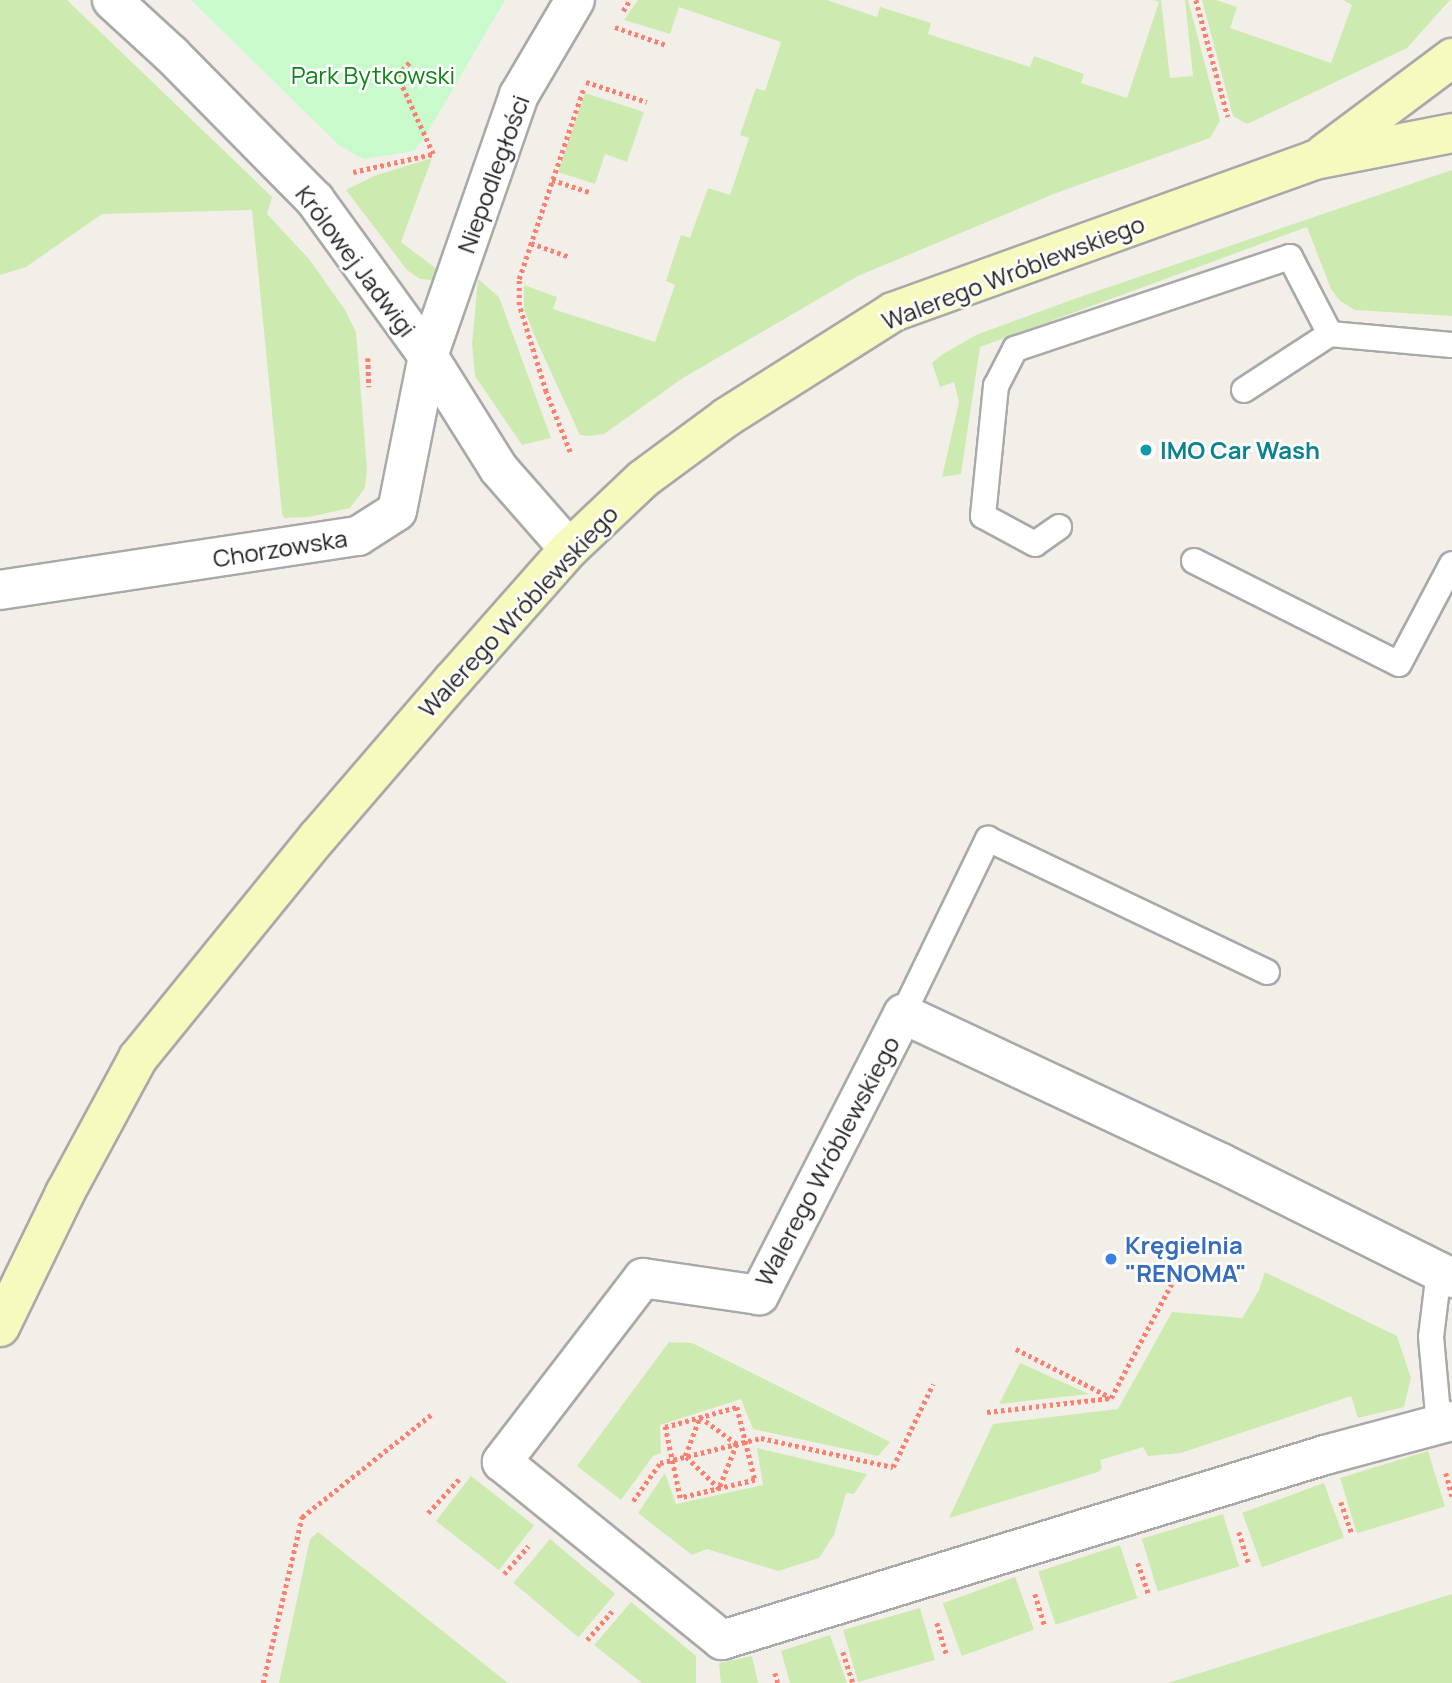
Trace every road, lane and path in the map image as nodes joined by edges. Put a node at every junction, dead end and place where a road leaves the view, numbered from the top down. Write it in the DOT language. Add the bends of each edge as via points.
graph roads {
  1 [pos="112,0"];
  2 [pos="575,0"];
  3 [pos="630,0"];
  4 [pos="1196,0"];
  5 [pos="614,27"];
  6 [pos="609,37"];
  7 [pos="666,45"];
  8 [pos="1452,58"];
  9 [pos="412,60"];
  10 [pos="590,74"];
  11 [pos="586,82"];
  12 [pos="647,102"];
  13 [pos="1228,117"];
  14 [pos="1452,133"];
  15 [pos="1315,160"];
  16 [pos="348,173"];
  17 [pos="552,180"];
  18 [pos="592,193"];
  19 [pos="531,243"];
  20 [pos="570,257"];
  21 [pos="1330,334"];
  22 [pos="1452,345"];
  23 [pos="368,351"];
  24 [pos="428,356"];
  25 [pos="1244,390"];
  26 [pos="369,391"];
  27 [pos="570,452"];
  28 [pos="1059,527"];
  29 [pos="569,549"];
  30 [pos="1194,561"];
  31 [pos="1452,564"];
  32 [pos="0,590"];
  33 [pos="1267,972"];
  34 [pos="904,1014"];
  35 [pos="1445,1275"];
  36 [pos="1161,1276"];
  37 [pos="0,1327"];
  38 [pos="1016,1349"];
  39 [pos="933,1384"];
  40 [pos="1111,1398"];
  41 [pos="987,1412"];
  42 [pos="433,1413"];
  43 [pos="700,1418"];
  44 [pos="1446,1423"];
  45 [pos="746,1442"];
  46 [pos="737,1444"];
  47 [pos="685,1456"];
  48 [pos="671,1460"];
  49 [pos="719,1489"];
  50 [pos="633,1502"];
  51 [pos="263,1683"];
  1 -- 24 [label="street, Królowej Jadwigi" via="316,200"];
  2 -- 24 [label="street, Niepodległości" via="519,95"];
  3 -- 5 [label="path"];
  4 -- 13 [label="path"];
  5 -- 6 [label="path"];
  5 -- 7 [label="path"];
  8 -- 15 [label="street, Walerego Wróblewskiego"];
  9 -- 16 [label="path" via="397,75 433,154"];
  10 -- 11 [label="path"];
  11 -- 12 [label="path"];
  11 -- 17 [label="path"];
  14 -- 15 [label="street, Walerego Wróblewskiego"];
  15 -- 29 [label="street, Walerego Wróblewskiego" via="894,313 727,418 643,478"];
  17 -- 18 [label="path"];
  17 -- 19 [label="path"];
  19 -- 20 [label="path"];
  19 -- 27 [label="path" via="519,279 519,305"];
  21 -- 22 [label="lane"];
  21 -- 25 [label="lane"];
  21 -- 28 [label="lane" via="1290,257 1015,349 996,386 983,516 1035,544"];
  23 -- 26 [label="path"];
  24 -- 29 [label="street, Królowej Jadwigi" via="499,469"];
  24 -- 32 [label="street, Chorzowska" via="397,511 358,536"];
  29 -- 37 [label="street, Walerego Wróblewskiego" via="317,838 138,1058"];
  30 -- 31 [label="lane" via="1399,664"];
  33 -- 34 [label="lane" via="988,839"];
  34 -- 35 [label="street, Walerego Wróblewskiego"];
  34 -- 44 [label="street, Walerego Wróblewskiego" via="759,1295 643,1278 502,1462 722,1640 1325,1455"];
  35 -- 44 [label="lane, Walerego Wróblewskiego" via="1431,1337"];
  36 -- 40 [label="path" via="1173,1281"];
  38 -- 40 [label="path"];
  39 -- 45 [label="path" via="892,1466 761,1438"];
  40 -- 41 [label="path"];
  42 -- 51 [label="path" via="302,1517"];
  43 -- 45 [label="path" via="737,1407"];
  43 -- 46 [label="path"];
  43 -- 47 [label="path"];
  43 -- 48 [label="path" via="665,1427"];
  45 -- 46 [label="path"];
  45 -- 49 [label="path" via="755,1480"];
  46 -- 47 [label="path"];
  46 -- 49 [label="path"];
  47 -- 48 [label="path"];
  47 -- 49 [label="path"];
  48 -- 49 [label="path" via="680,1499"];
  48 -- 50 [label="path" via="660,1463"];
}
